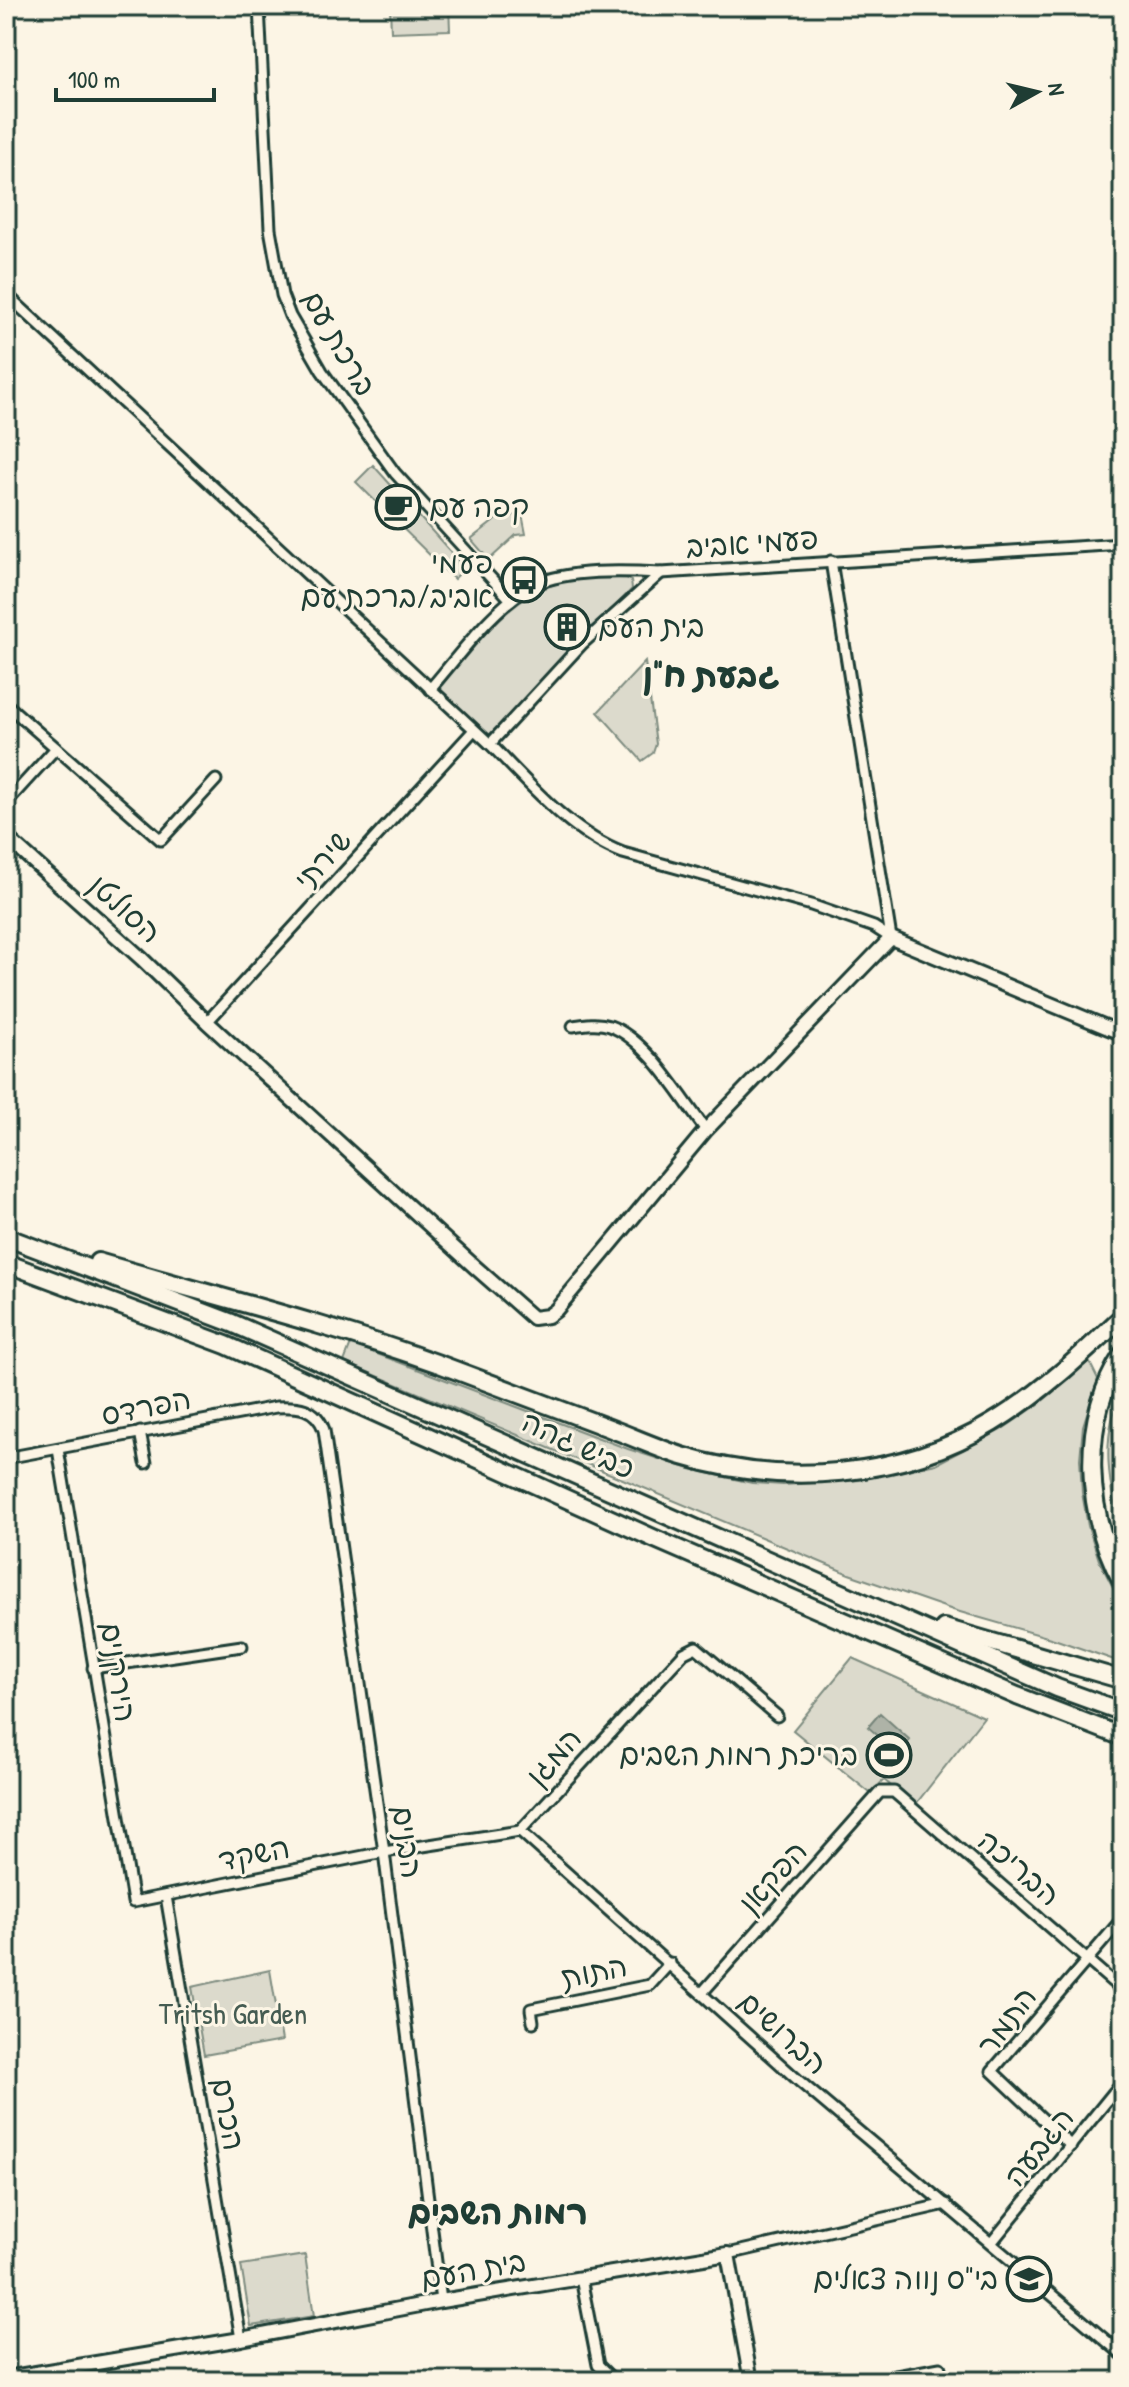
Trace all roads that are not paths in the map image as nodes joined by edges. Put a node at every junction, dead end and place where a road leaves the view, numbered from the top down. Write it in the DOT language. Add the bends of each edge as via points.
graph roads {
  1 [pos="259,6"];
  2 [pos="6,294"];
  3 [pos="1123,544"];
  4 [pos="831,561"];
  5 [pos="661,573"];
  6 [pos="511,600"];
  7 [pos="430,689"];
  8 [pos="6,704"];
  9 [pos="474,730"];
  10 [pos="490,744"];
  11 [pos="56,748"];
  12 [pos="216,780"];
  13 [pos="6,803"];
  14 [pos="6,837"];
  15 [pos="891,938"];
  16 [pos="207,1022"];
  17 [pos="573,1026"];
  18 [pos="1123,1034"];
  19 [pos="706,1130"];
  20 [pos="6,1236"];
  21 [pos="6,1263"];
  22 [pos="1123,1316"];
  23 [pos="1123,1354"];
  24 [pos="297,1406"];
  25 [pos="140,1432"];
  26 [pos="58,1449"];
  27 [pos="6,1458"];
  28 [pos="146,1463"];
  29 [pos="1123,1583"];
  30 [pos="824,1585"];
  31 [pos="242,1646"];
  32 [pos="93,1668"];
  33 [pos="1123,1680"];
  34 [pos="1123,1712"];
  35 [pos="777,1716"];
  36 [pos="1123,1737"];
  37 [pos="880,1792"];
  38 [pos="520,1831"];
  39 [pos="384,1852"];
  40 [pos="166,1896"];
  41 [pos="133,1902"];
  42 [pos="1123,1918"];
  43 [pos="1087,1960"];
  44 [pos="670,1963"];
  45 [pos="1123,1991"];
  46 [pos="702,1993"];
  47 [pos="533,2022"];
  48 [pos="1123,2081"];
  49 [pos="1071,2146"];
  50 [pos="946,2204"];
  51 [pos="992,2242"];
  52 [pos="728,2254"];
  53 [pos="581,2278"];
  54 [pos="441,2301"];
  55 [pos="241,2339"];
  56 [pos="1123,2355"];
  57 [pos="940,2368"];
  58 [pos="6,2378"];
  59 [pos="614,2381"];
  60 [pos="751,2381"];
  61 [pos="869,2381"];
  1 -- 6 [label="street, ברכת עם" via="270,229 290,316 395,473"];
  2 -- 7 [label="street"];
  3 -- 4 [label="street, פעמי אביב"];
  4 -- 5 [label="street, פעמי אביב"];
  4 -- 15 [label="street"];
  5 -- 6 [label="street, פעמי אביב" via="558,578"];
  5 -- 10 [label="street" via="582,644"];
  6 -- 7 [label="street, פעמי אביב"];
  7 -- 9 [label="street"];
  8 -- 11 [label="street"];
  9 -- 10 [label="street"];
  9 -- 16 [label="street, שירתי"];
  10 -- 15 [label="street" via="596,841 811,905"];
  11 -- 12 [label="street" via="161,840"];
  11 -- 13 [label="street"];
  14 -- 16 [label="street, הסולטן"];
  15 -- 18 [label="street"];
  15 -- 19 [label="street"];
  16 -- 19 [label="street, הסולטן" via="533,1318 556,1310"];
  17 -- 19 [label="street" via="607,1025 626,1033"];
  20 -- 22 [label="highway" via="386,1346 683,1456 797,1474 899,1462 959,1441 1017,1407"];
  20 -- 30 [label="highway, כביש גהה" via="232,1323"];
  21 -- 36 [label="highway, כביש גהה" via="226,1345 653,1538"];
  23 -- 29 [label="highway" via="1097,1415 1093,1482 1103,1539"];
  24 -- 25 [label="street, הפרדס"];
  24 -- 39 [label="street, הבנים" via="320,1418 324,1430"];
  25 -- 26 [label="street, הפרדס"];
  25 -- 28 [label="street"];
  26 -- 27 [label="street, הפרדס"];
  26 -- 32 [label="street, הירקנים"];
  30 -- 33 [label="highway" via="977,1639"];
  30 -- 34 [label="highway, כביש גהה"];
  31 -- 32 [label="street"];
  32 -- 41 [label="street, הירקנים"];
  35 -- 38 [label="street, המגן" via="696,1647 684,1653"];
  37 -- 43 [label="street, הבריכה" via="894,1792"];
  37 -- 46 [label="street, הפקאן"];
  38 -- 39 [label="street"];
  38 -- 44 [label="street, הברושים"];
  39 -- 40 [label="street, השקד"];
  39 -- 54 [label="street, הבנים"];
  40 -- 41 [label="street, השקד"];
  40 -- 55 [label="street, הכרם"];
  42 -- 43 [label="street, התמר"];
  43 -- 45 [label="street, הבריכה"];
  43 -- 49 [label="street, התמר" via="992,2071"];
  44 -- 46 [label="street, הברושים"];
  44 -- 47 [label="street, התות" via="650,1985 531,2009"];
  46 -- 50 [label="street, הברושים"];
  48 -- 49 [label="street, הגבעה"];
  49 -- 51 [label="street, הגבעה"];
  50 -- 51 [label="street, הברושים"];
  50 -- 52 [label="street, בית העם"];
  51 -- 56 [label="street, הברושים"];
  52 -- 53 [label="street, בית העם"];
  52 -- 60 [label="street"];
  53 -- 54 [label="street, בית העם"];
  53 -- 59 [label="street" via="598,2365"];
  54 -- 55 [label="street, בית העם"];
  55 -- 58 [label="street, בית העם"];
  57 -- 61 [label="street"];
}
